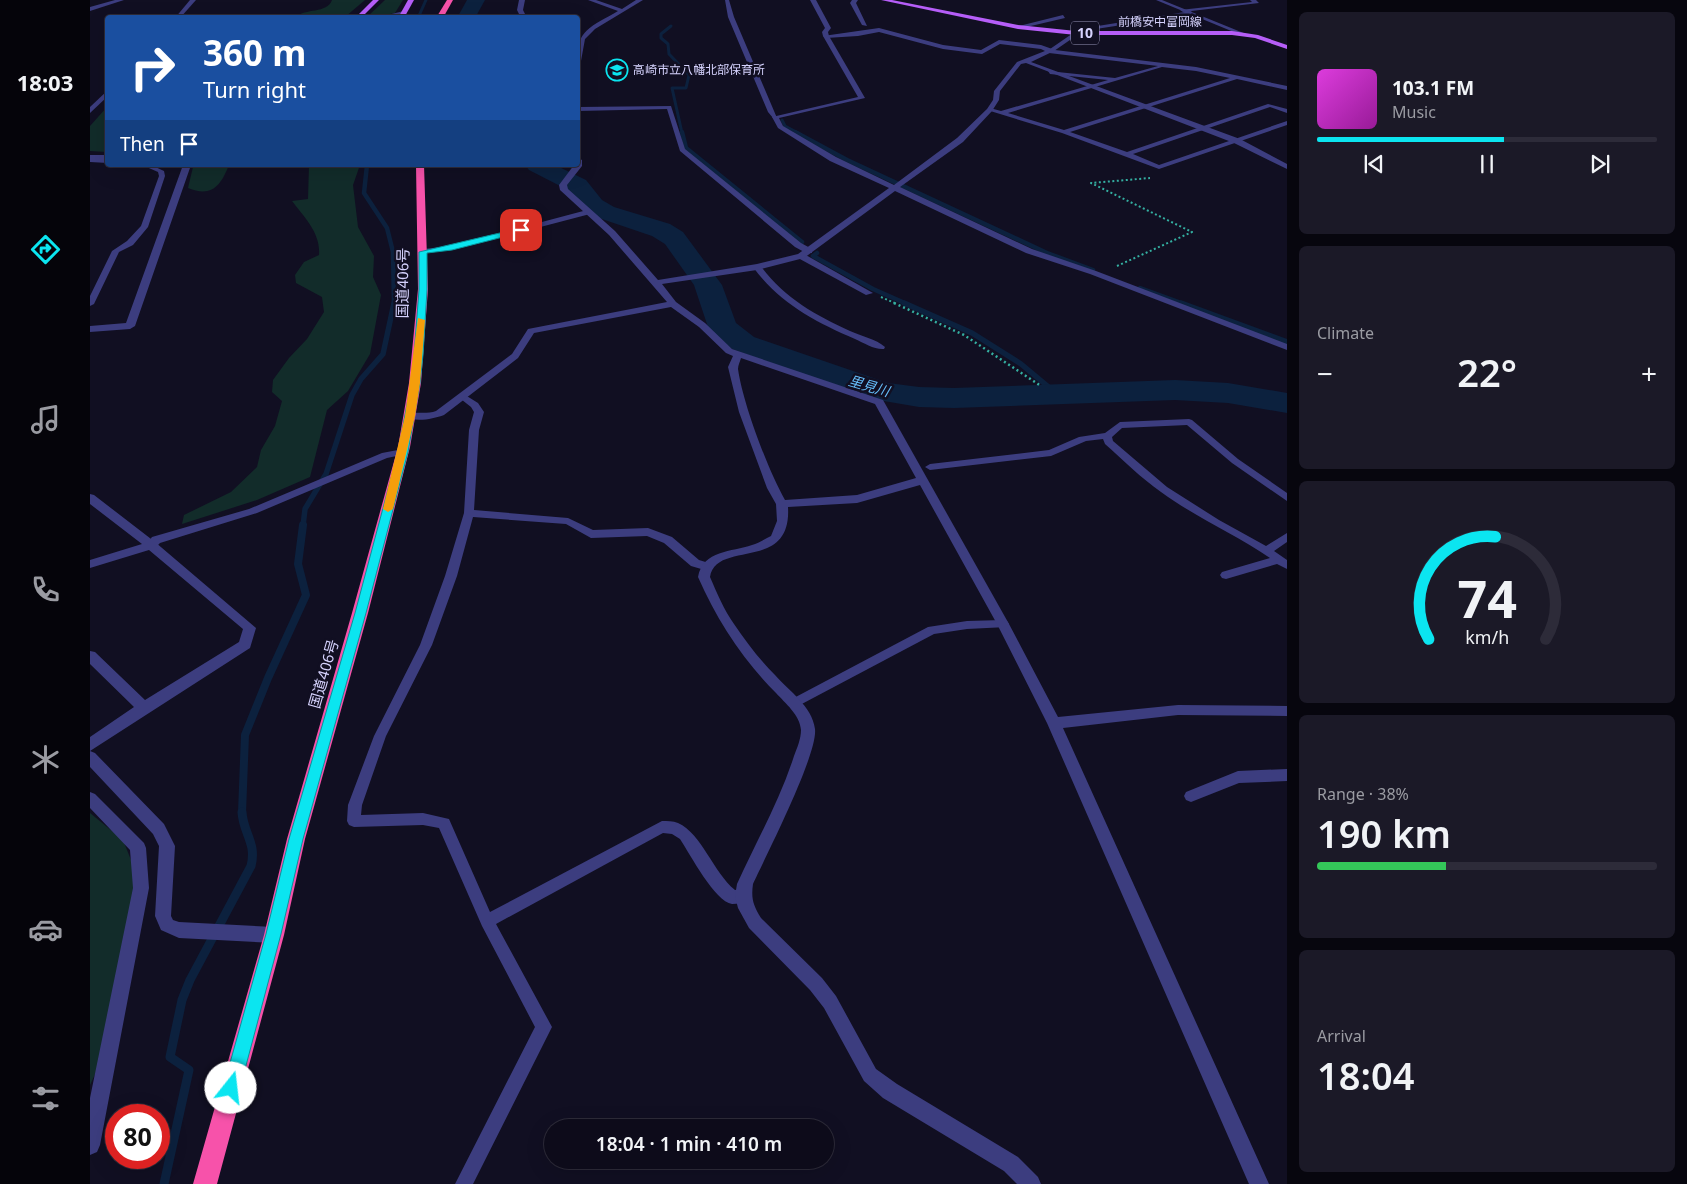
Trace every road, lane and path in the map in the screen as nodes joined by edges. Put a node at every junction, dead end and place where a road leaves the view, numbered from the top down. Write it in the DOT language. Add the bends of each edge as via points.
graph roads {
  1 [pos="121,0"];
  2 [pos="193,0"];
  3 [pos="376,0"];
  4 [pos="411,0"];
  5 [pos="450,0"];
  6 [pos="522,0"];
  7 [pos="591,0"];
  8 [pos="640,0"];
  9 [pos="727,0"];
  10 [pos="813,0"];
  11 [pos="855,0"];
  12 [pos="884,0"];
  13 [pos="1158,0"];
  14 [pos="1253,0"];
  15 [pos="90,9"];
  16 [pos="623,10"];
  17 [pos="1183,10"];
  18 [pos="1191,13"];
  19 [pos="180,15"];
  20 [pos="360,15"];
  21 [pos="402,15"];
  22 [pos="441,15"];
  23 [pos="522,15"];
  24 [pos="1063,17"];
  25 [pos="865,25"];
  26 [pos="1018,27"];
  27 [pos="1076,33"];
  28 [pos="1243,34"];
  29 [pos="826,36"];
  30 [pos="1287,47"];
  31 [pos="580,49"];
  32 [pos="1051,51"];
  33 [pos="1028,61"];
  34 [pos="1160,66"];
  35 [pos="1050,72"];
  36 [pos="1236,78"];
  37 [pos="1117,80"];
  38 [pos="1091,87"];
  39 [pos="1287,88"];
  40 [pos="105,95"];
  41 [pos="1145,107"];
  42 [pos="580,109"];
  43 [pos="990,110"];
  44 [pos="90,111"];
  45 [pos="1287,111"];
  46 [pos="1002,113"];
  47 [pos="776,117"];
  48 [pos="1287,123"];
  49 [pos="1203,128"];
  50 [pos="1064,132"];
  51 [pos="1237,141"];
  52 [pos="1127,154"];
  53 [pos="105,157"];
  54 [pos="90,158"];
  55 [pos="105,160"];
  56 [pos="150,167"];
  57 [pos="186,167"];
  58 [pos="420,167"];
  59 [pos="577,167"];
  60 [pos="1287,167"];
  61 [pos="1159,168"];
  62 [pos="896,188"];
  63 [pos="587,212"];
  64 [pos="809,251"];
  65 [pos="423,252"];
  66 [pos="801,256"];
  67 [pos="757,267"];
  68 [pos="1099,275"];
  69 [pos="654,283"];
  70 [pos="869,292"];
  71 [pos="90,304"];
  72 [pos="672,304"];
  73 [pos="90,329"];
  74 [pos="881,347"];
  75 [pos="1287,347"];
  76 [pos="738,355"];
  77 [pos="1042,386"];
  78 [pos="462,396"];
  79 [pos="410,416"];
  80 [pos="1107,436"];
  81 [pos="403,452"];
  82 [pos="930,467"];
  83 [pos="922,481"];
  84 [pos="90,498"];
  85 [pos="1287,498"];
  86 [pos="782,504"];
  87 [pos="469,513"];
  88 [pos="1287,537"];
  89 [pos="151,545"];
  90 [pos="1266,551"];
  91 [pos="1282,562"];
  92 [pos="90,564"];
  93 [pos="708,567"];
  94 [pos="1226,575"];
  95 [pos="1003,624"];
  96 [pos="90,656"];
  97 [pos="794,703"];
  98 [pos="144,708"];
  99 [pos="1287,711"];
  100 [pos="1054,723"];
  101 [pos="90,745"];
  102 [pos="90,758"];
  103 [pos="1287,775"];
  104 [pos="1191,796"];
  105 [pos="90,798"];
  106 [pos="743,896"];
  107 [pos="487,921"];
  108 [pos="274,934"];
  109 [pos="90,1145"];
  110 [pos="205,1184"];
  111 [pos="464,1184"];
  112 [pos="1031,1184"];
  113 [pos="1259,1184"];
  1 -- 15 [label="street"];
  2 -- 19 [label="street"];
  3 -- 20 [label="main road"];
  4 -- 21 [label="main road"];
  5 -- 22 [label="highway"];
  6 -- 23 [label="street"];
  7 -- 16 [label="street"];
  8 -- 16 [label="street"];
  9 -- 47 [label="lane" via="731,17 771,112"];
  10 -- 29 [label="street" via="828,28"];
  11 -- 25 [label="street" via="853,3"];
  12 -- 26 [label="main road, 前橋安中富岡線 / 10"];
  13 -- 17 [label="lane"];
  14 -- 17 [label="street" via="1256,3"];
  16 -- 31 [label="street" via="593,28 582,38"];
  17 -- 18 [label="lane"];
  18 -- 27 [label="street"];
  18 -- 28 [label="lane"];
  24 -- 26 [label="street"];
  26 -- 27 [label="main road, 前橋安中富岡線 / 10"];
  27 -- 28 [label="main road, 前橋安中富岡線 / 10"];
  27 -- 32 [label="street"];
  28 -- 30 [label="main road, 前橋安中富岡線 / 10"];
  29 -- 32 [label="lane" via="879,30 943,47 982,52 999,42"];
  29 -- 47 [label="street" via="862,98"];
  32 -- 33 [label="street"];
  32 -- 34 [label="lane"];
  33 -- 35 [label="street"];
  33 -- 43 [label="street" via="1020,63 997,91"];
  34 -- 36 [label="lane" via="1196,69"];
  34 -- 37 [label="lane"];
  35 -- 37 [label="lane"];
  35 -- 38 [label="street"];
  36 -- 39 [label="lane"];
  36 -- 41 [label="lane"];
  37 -- 38 [label="lane"];
  38 -- 41 [label="street"];
  38 -- 46 [label="lane"];
  40 -- 44 [label="street"];
  41 -- 49 [label="street"];
  41 -- 50 [label="lane"];
  42 -- 64 [label="lane" via="669,107 682,150"];
  43 -- 46 [label="lane"];
  43 -- 62 [label="street" via="960,140"];
  45 -- 49 [label="lane" via="1270,106"];
  46 -- 50 [label="lane"];
  47 -- 62 [label="street" via="780,127 833,159"];
  48 -- 51 [label="lane"];
  49 -- 51 [label="street"];
  49 -- 52 [label="lane"];
  50 -- 52 [label="lane"];
  51 -- 60 [label="street"];
  51 -- 61 [label="lane"];
  52 -- 61 [label="lane"];
  53 -- 54 [label="street"];
  54 -- 55 [label="lane"];
  56 -- 71 [label="lane" via="161,171 162,176 144,227 130,243 116,251"];
  57 -- 73 [label="street" via="130,326"];
  58 -- 65 [label="highway, 国道406号"];
  59 -- 63 [label="street" via="563,185 564,190"];
  61 -- 68 [label="path" via="1169,176 1091,183 1192,232"];
  62 -- 64 [label="street"];
  62 -- 68 [label="street" via="1042,256"];
  63 -- 65 [label="lane" via="470,244"];
  63 -- 69 [label="street" via="626,247"];
  64 -- 66 [label="street"];
  65 -- 79 [label="highway, 国道406号" via="418,355"];
  66 -- 67 [label="street"];
  66 -- 70 [label="lane"];
  67 -- 69 [label="street"];
  67 -- 74 [label="lane" via="804,311"];
  68 -- 75 [label="street"];
  69 -- 72 [label="street"];
  70 -- 77 [label="path" via="964,335"];
  72 -- 76 [label="street"];
  72 -- 78 [label="street" via="531,331 515,356"];
  76 -- 83 [label="street" via="879,402"];
  76 -- 86 [label="street" via="733,367 748,427"];
  78 -- 79 [label="street" via="440,413"];
  78 -- 87 [label="lane" via="479,412 474,430"];
  79 -- 81 [label="highway, 国道406号"];
  80 -- 82 [label="lane" via="1080,438 1051,453"];
  80 -- 85 [label="lane" via="1120,425 1189,422 1235,461"];
  80 -- 90 [label="lane" via="1108,442 1152,482"];
  81 -- 89 [label="lane" via="385,455 253,512 156,540"];
  81 -- 108 [label="highway, 国道406号" via="296,839"];
  83 -- 86 [label="street" via="908,482 855,499"];
  83 -- 95 [label="street"];
  84 -- 89 [label="street"];
  86 -- 93 [label="street" via="783,520 775,539 756,548 718,557"];
  87 -- 93 [label="lane" via="568,521 591,534 648,532 668,540 695,563"];
  87 -- 107 [label="lane" via="426,645 380,736 355,805 354,821 423,819 444,823"];
  88 -- 90 [label="lane"];
  89 -- 92 [label="street"];
  89 -- 98 [label="street" via="250,628 245,645"];
  90 -- 91 [label="lane"];
  91 -- 94 [label="lane"];
  93 -- 97 [label="street" via="704,577 729,627 769,678"];
  95 -- 97 [label="lane" via="932,630"];
  95 -- 100 [label="street"];
  96 -- 98 [label="street"];
  97 -- 106 [label="street" via="808,729 807,739 795,776 752,865"];
  98 -- 101 [label="street"];
  99 -- 100 [label="street" via="1178,710"];
  100 -- 113 [label="street"];
  102 -- 108 [label="street" via="159,829 167,846 163,916 167,924 179,930"];
  103 -- 104 [label="street" via="1238,777"];
  105 -- 109 [label="street" via="138,848 141,888"];
  106 -- 107 [label="lane" via="732,897 720,887 685,835 674,828 662,827"];
  106 -- 112 [label="street" via="755,923 830,1002 870,1075 890,1091 1011,1164"];
  107 -- 111 [label="lane" via="544,1027"];
  108 -- 110 [label="highway, 国道406号"];
}
